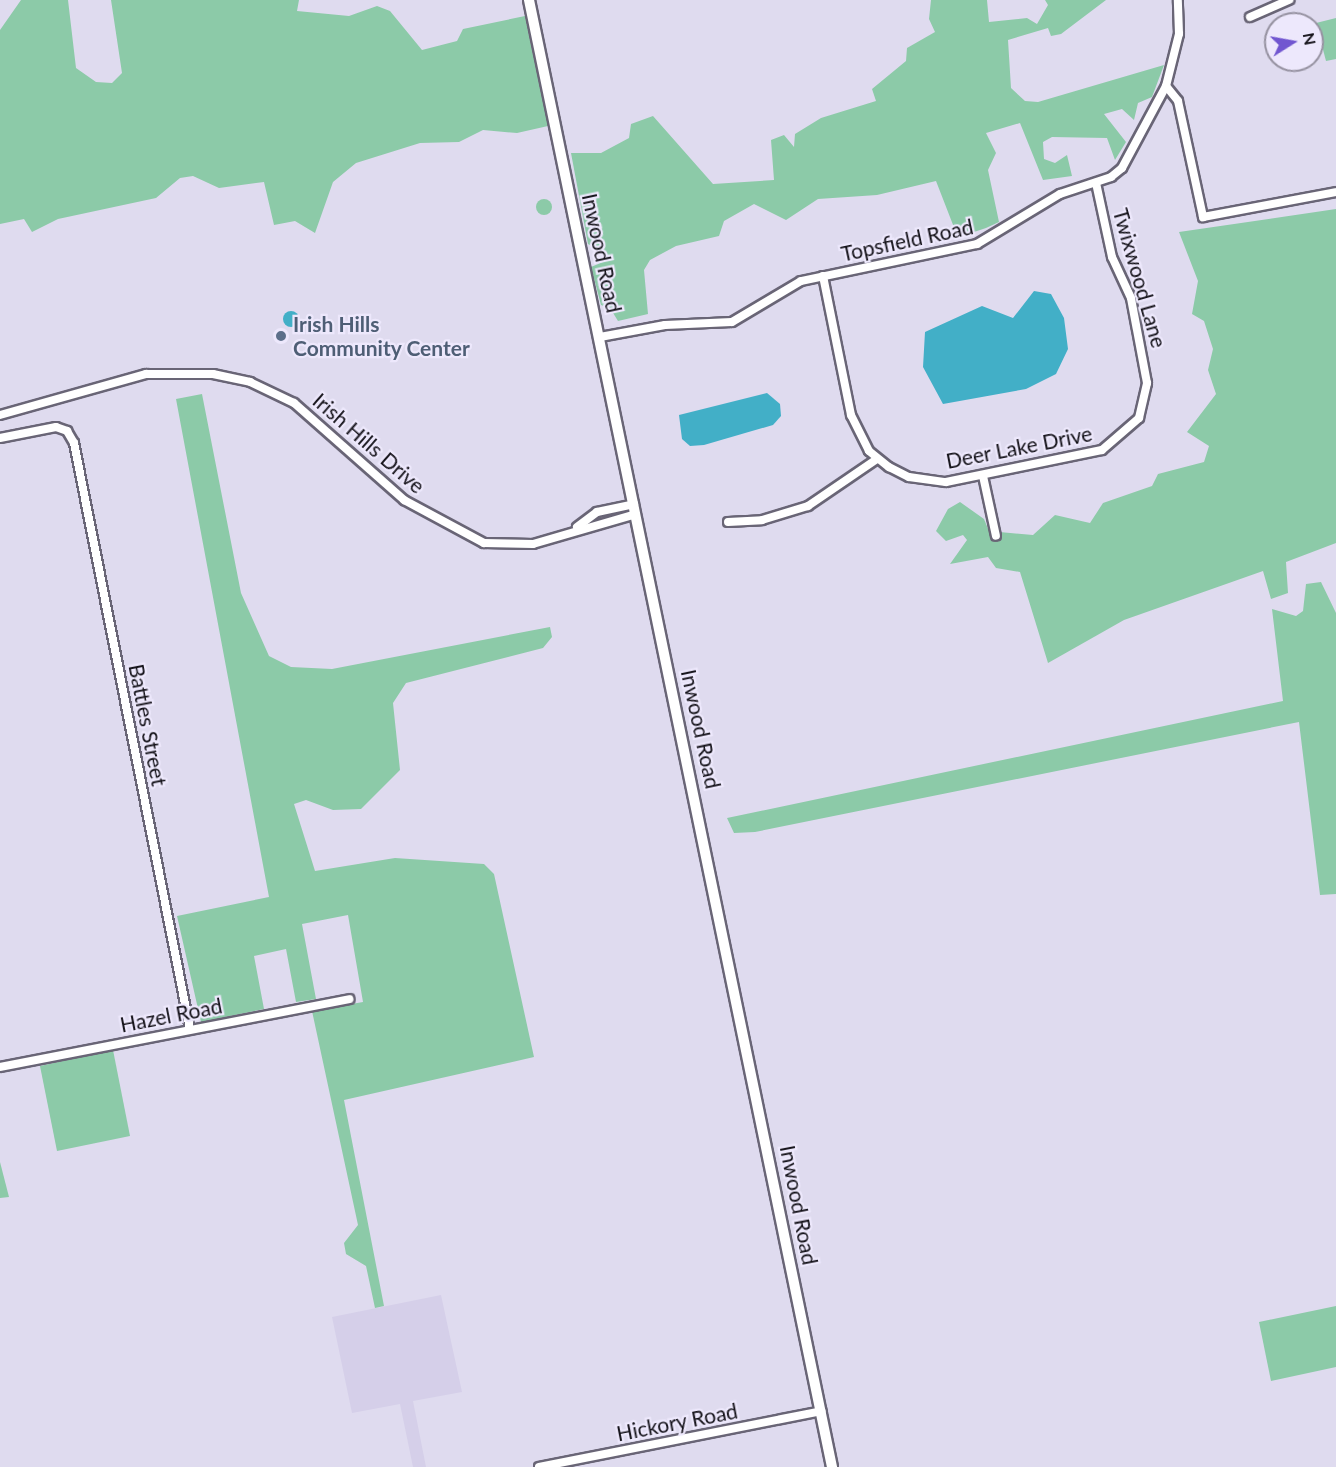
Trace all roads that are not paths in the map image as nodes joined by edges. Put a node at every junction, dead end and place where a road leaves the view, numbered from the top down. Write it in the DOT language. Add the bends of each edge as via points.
graph roads {
  1 [pos="529,0"];
  2 [pos="1178,0"];
  3 [pos="1289,0"];
  4 [pos="1250,17"];
  5 [pos="1166,86"];
  6 [pos="1096,183"];
  7 [pos="1336,192"];
  8 [pos="823,276"];
  9 [pos="600,337"];
  10 [pos="1147,383"];
  11 [pos="0,415"];
  12 [pos="0,438"];
  13 [pos="877,459"];
  14 [pos="983,476"];
  15 [pos="635,509"];
  16 [pos="728,522"];
  17 [pos="996,536"];
  18 [pos="349,999"];
  19 [pos="190,1029"];
  20 [pos="0,1067"];
  21 [pos="821,1411"];
  22 [pos="539,1467"];
  23 [pos="832,1467"];
  1 -- 9 [label="street, Inwood Road"];
  2 -- 5 [label="street, Topsfield Road" via="1179,34"];
  3 -- 4 [label="street"];
  5 -- 6 [label="street, Topsfield Road" via="1122,168"];
  5 -- 7 [label="street" via="1178,101 1203,217"];
  6 -- 8 [label="street, Topsfield Road" via="1060,194 977,244"];
  6 -- 10 [label="street, Twixwood Lane" via="1112,257 1131,298"];
  8 -- 9 [label="street, Topsfield Road" via="794,284 721,325 665,325"];
  8 -- 13 [label="street, Deer Lake Drive" via="851,415"];
  9 -- 15 [label="street, Inwood Road"];
  10 -- 14 [label="street, Deer Lake Drive" via="1139,418 1110,446"];
  11 -- 15 [label="street, Irish Hills Drive" via="159,372 230,376 304,409 404,500 465,536 514,546"];
  12 -- 19 [label="street, Battles Street" via="56,427 67,431 76,453"];
  13 -- 14 [label="street, Deer Lake Drive" via="900,473 929,481"];
  13 -- 16 [label="street" via="808,506 762,520"];
  14 -- 17 [label="street"];
  15 -- 21 [label="street, Inwood Road"];
  18 -- 19 [label="street, Hazel Road"];
  19 -- 20 [label="street, Hazel Road"];
  21 -- 22 [label="street, Hickory Road"];
  21 -- 23 [label="street, Inwood Road"];
}
